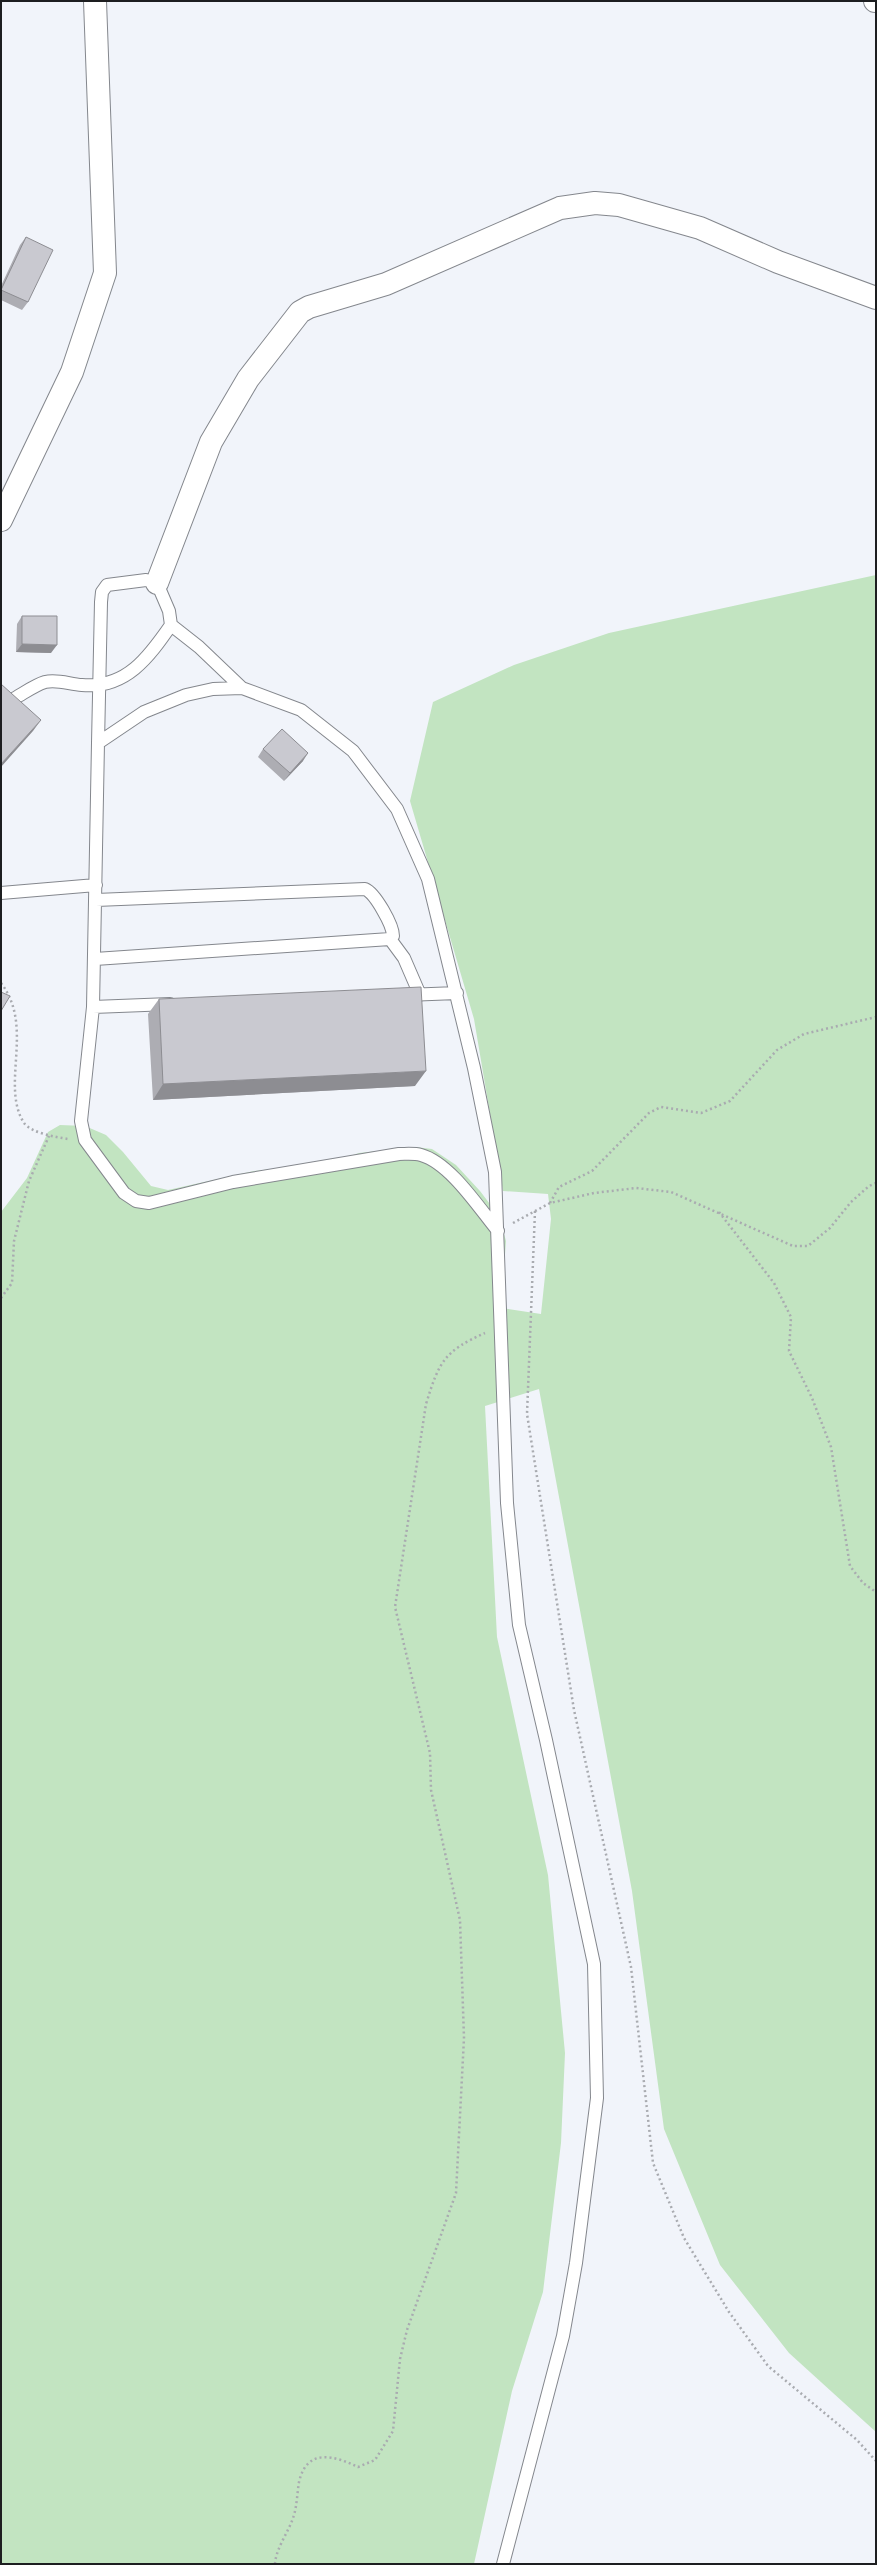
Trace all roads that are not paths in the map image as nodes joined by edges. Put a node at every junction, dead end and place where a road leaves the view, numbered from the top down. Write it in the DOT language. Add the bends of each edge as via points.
graph roads {
  1 [pos="95,1"];
  2 [pos="876,298"];
  3 [pos="1,520"];
  4 [pos="157,583"];
  5 [pos="171,624"];
  6 [pos="98,683"];
  7 [pos="242,688"];
  8 [pos="15,698"];
  9 [pos="98,743"];
  10 [pos="96,885"];
  11 [pos="1,893"];
  12 [pos="96,900"];
  13 [pos="390,939"];
  14 [pos="95,959"];
  15 [pos="457,994"];
  16 [pos="420,995"];
  17 [pos="396,996"];
  18 [pos="181,1004"];
  19 [pos="93,1007"];
  20 [pos="498,1231"];
  21 [pos="503,2564"];
  1 -- 3 [label="street" via="105,273 72,372"];
  2 -- 4 [label="street" via="778,262 700,228 619,205 595,203 560,208 386,284 309,307 300,312 248,379 211,442"];
  4 -- 5 [label="lane" via="169,611"];
  4 -- 6 [label="lane" via="146,580 115,583 107,585 102,592"];
  5 -- 6 [label="lane" via="152,652 119,680"];
  5 -- 7 [label="lane"];
  6 -- 8 [label="lane" via="83,685 62,681 44,682"];
  6 -- 9 [label="lane"];
  7 -- 9 [label="lane" via="213,689 186,695 144,712"];
  7 -- 15 [label="lane" via="307,714 353,751 397,809 428,880"];
  9 -- 10 [label="lane"];
  10 -- 11 [label="lane"];
  10 -- 12 [label="lane"];
  12 -- 13 [label="lane" via="365,889 372,892 376,898 393,933"];
  12 -- 14 [label="lane"];
  13 -- 14 [label="lane"];
  13 -- 16 [label="lane" via="404,958"];
  14 -- 19 [label="lane"];
  15 -- 16 [label="lane"];
  15 -- 20 [label="lane" via="495,1172"];
  16 -- 17 [label="lane"];
  18 -- 19 [label="lane"];
  19 -- 20 [label="lane" via="81,1121 85,1140 124,1193 136,1201 149,1203 232,1182 399,1154 421,1155 440,1165"];
  20 -- 21 [label="lane" via="507,1503 519,1625 592,1956 597,2098 576,2263 563,2336"];
}
